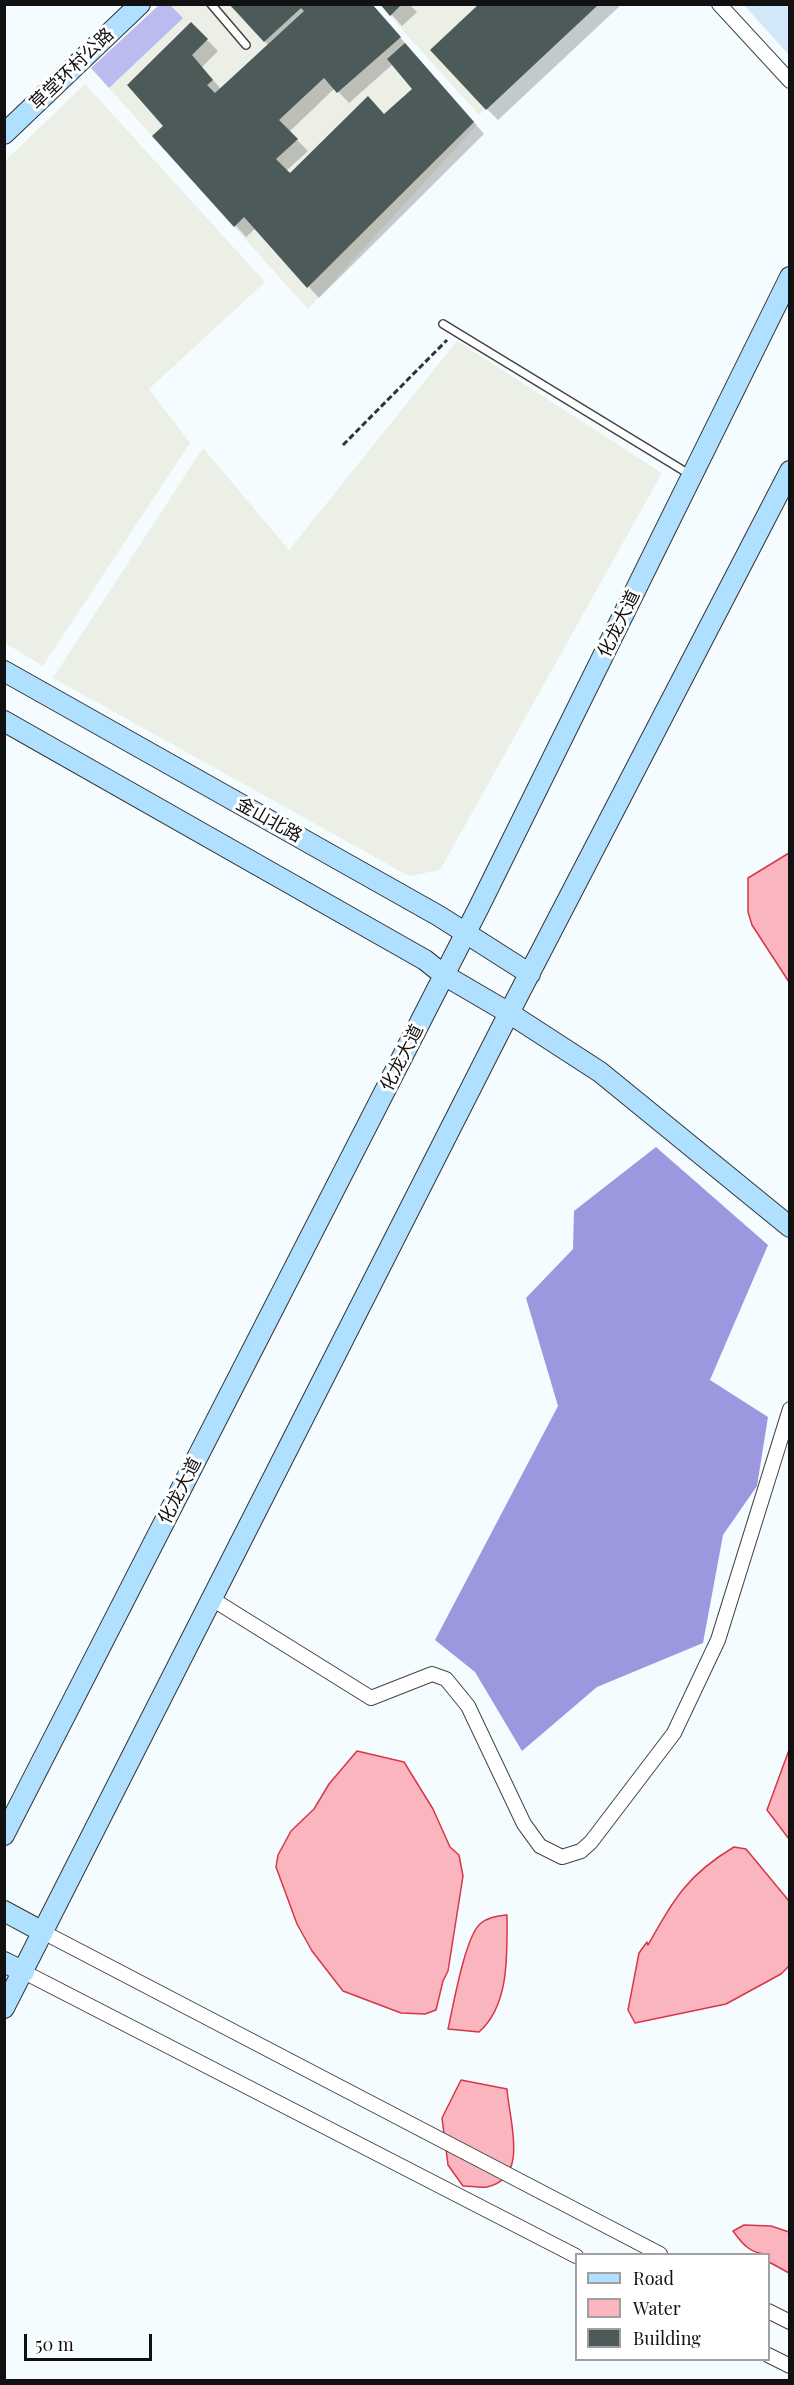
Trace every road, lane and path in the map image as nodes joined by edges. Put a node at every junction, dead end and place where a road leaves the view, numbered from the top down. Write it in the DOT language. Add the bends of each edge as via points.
graph roads {
  1 [pos="140,4"];
  2 [pos="211,4"];
  3 [pos="719,4"];
  4 [pos="246,45"];
  5 [pos="789,81"];
  6 [pos="4,134"];
  7 [pos="789,277"];
  8 [pos="443,324"];
  9 [pos="455,331"];
  10 [pos="343,445"];
  11 [pos="789,471"];
  12 [pos="692,476"];
  13 [pos="4,671"];
  14 [pos="4,721"];
  15 [pos="466,932"];
  16 [pos="530,974"];
  17 [pos="444,975"];
  18 [pos="509,1013"];
  19 [pos="789,1227"];
  20 [pos="789,1409"];
  21 [pos="212,1599"];
  22 [pos="4,1835"];
  23 [pos="4,1911"];
  24 [pos="44,1932"];
  25 [pos="4,1962"];
  26 [pos="24,1972"];
  27 [pos="4,2008"];
  28 [pos="658,2253"];
  29 [pos="575,2255"];
  30 [pos="770,2312"];
  31 [pos="789,2322"];
  32 [pos="770,2356"];
  33 [pos="789,2366"];
  1 -- 6 [label="main road, 草堂环村公路"];
  2 -- 4 [label="lane"];
  3 -- 5 [label="street"];
  7 -- 12 [label="main road, 化龙大道"];
  8 -- 9 [label="lane"];
  9 -- 10 [label="path"];
  9 -- 12 [label="lane"];
  11 -- 16 [label="main road"];
  12 -- 15 [label="main road, 化龙大道"];
  13 -- 15 [label="main road, 金山北路"];
  14 -- 17 [label="main road" via="425,960"];
  15 -- 16 [label="main road, 金山北路"];
  15 -- 17 [label="main road, 化龙大道"];
  16 -- 18 [label="main road"];
  17 -- 18 [label="main road"];
  17 -- 22 [label="main road, 化龙大道"];
  18 -- 19 [label="main road" via="600,1072"];
  18 -- 21 [label="main road"];
  20 -- 21 [label="street" via="718,1640 674,1733 581,1851 562,1857 540,1846 525,1824 468,1706 446,1679 432,1674 371,1698"];
  21 -- 24 [label="main road"];
  23 -- 24 [label="main road"];
  24 -- 26 [label="main road"];
  24 -- 28 [label="street"];
  25 -- 26 [label="main road"];
  26 -- 27 [label="main road"];
  26 -- 29 [label="street"];
  30 -- 31 [label="street"];
  32 -- 33 [label="street"];
}
